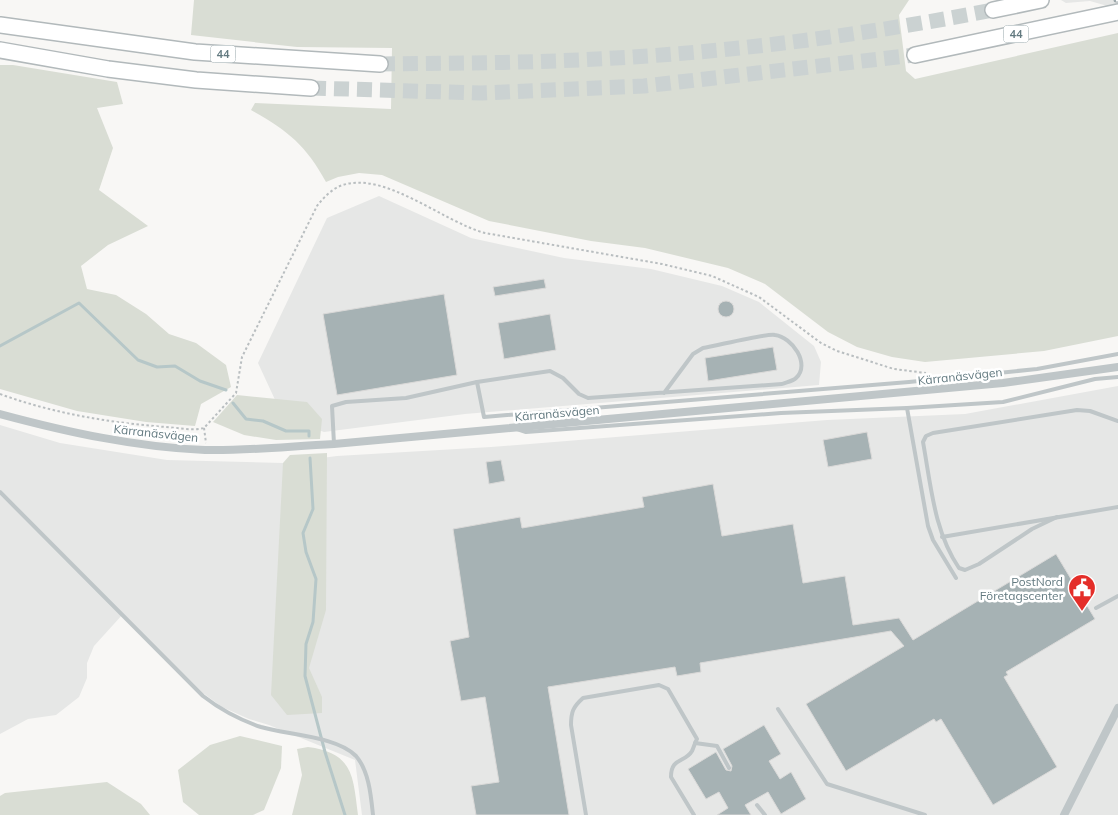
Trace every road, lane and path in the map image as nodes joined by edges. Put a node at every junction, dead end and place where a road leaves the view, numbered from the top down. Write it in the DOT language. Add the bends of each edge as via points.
graph roads {
  1 [pos="1041,0"];
  2 [pos="993,10"];
  3 [pos="1118,12"];
  4 [pos="0,25"];
  5 [pos="0,50"];
  6 [pos="915,55"];
  7 [pos="380,64"];
  8 [pos="311,88"];
  9 [pos="1118,354"];
  10 [pos="1118,366"];
  11 [pos="934,373"];
  12 [pos="1118,377"];
  13 [pos="476,382"];
  14 [pos="664,393"];
  15 [pos="0,394"];
  16 [pos="907,408"];
  17 [pos="0,414"];
  18 [pos="1118,421"];
  19 [pos="204,428"];
  20 [pos="513,428"];
  21 [pos="334,444"];
  22 [pos="206,450"];
  23 [pos="0,492"];
  24 [pos="1118,507"];
  25 [pos="1057,517"];
  26 [pos="942,536"];
  27 [pos="956,578"];
  28 [pos="1118,596"];
  29 [pos="1096,608"];
  30 [pos="1118,708"];
  31 [pos="778,709"];
  32 [pos="695,743"];
  33 [pos="729,768"];
  34 [pos="757,805"];
  35 [pos="373,815"];
  36 [pos="586,815"];
  37 [pos="694,815"];
  38 [pos="764,815"];
  39 [pos="925,815"];
  40 [pos="1064,815"];
  1 -- 2 [label="highway, 44"];
  3 -- 6 [label="highway, 44"];
  4 -- 7 [label="highway, 44" via="195,52"];
  5 -- 8 [label="highway, 44" via="196,80"];
  9 -- 13 [label="lane" via="1037,369 908,382 484,417"];
  10 -- 20 [label="street, Kärranäsvägen" via="1003,383"];
  11 -- 19 [label="path" via="894,369 837,351 821,343 759,297 712,276 485,233 373,183 353,183 340,186 317,206 242,357 236,393"];
  12 -- 16 [label="lane" via="1095,379 1002,402"];
  13 -- 14 [label="lane" via="550,371 588,398"];
  13 -- 21 [label="lane" via="406,398 332,406"];
  14 -- 14 [label="lane" via="782,384 796,379 802,371 802,360 791,342 775,335 703,348 694,354"];
  15 -- 19 [label="path" via="100,419 143,426"];
  16 -- 20 [label="lane" via="772,413 526,432"];
  16 -- 27 [label="lane" via="928,526"];
  17 -- 22 [label="street, Kärranäsvägen" via="103,438"];
  18 -- 26 [label="lane" via="1077,410 933,432 926,436 923,442"];
  19 -- 22 [label="path"];
  20 -- 21 [label="street, Kärranäsvägen"];
  21 -- 22 [label="street, Kärranäsvägen"];
  23 -- 35 [label="lane" via="203,696 243,721 336,744 356,756 363,768"];
  24 -- 25 [label="lane"];
  25 -- 26 [label="lane"];
  25 -- 26 [label="lane" via="965,570 959,568"];
  28 -- 29 [label="lane"];
  30 -- 40 [label="street"];
  31 -- 39 [label="lane" via="826,784"];
  32 -- 33 [label="lane" via="716,746"];
  32 -- 36 [label="lane" via="692,729 668,689 659,685 583,698 571,711 571,725"];
  32 -- 37 [label="lane" via="692,752 674,764 671,771 671,777"];
  34 -- 38 [label="lane"];
}
